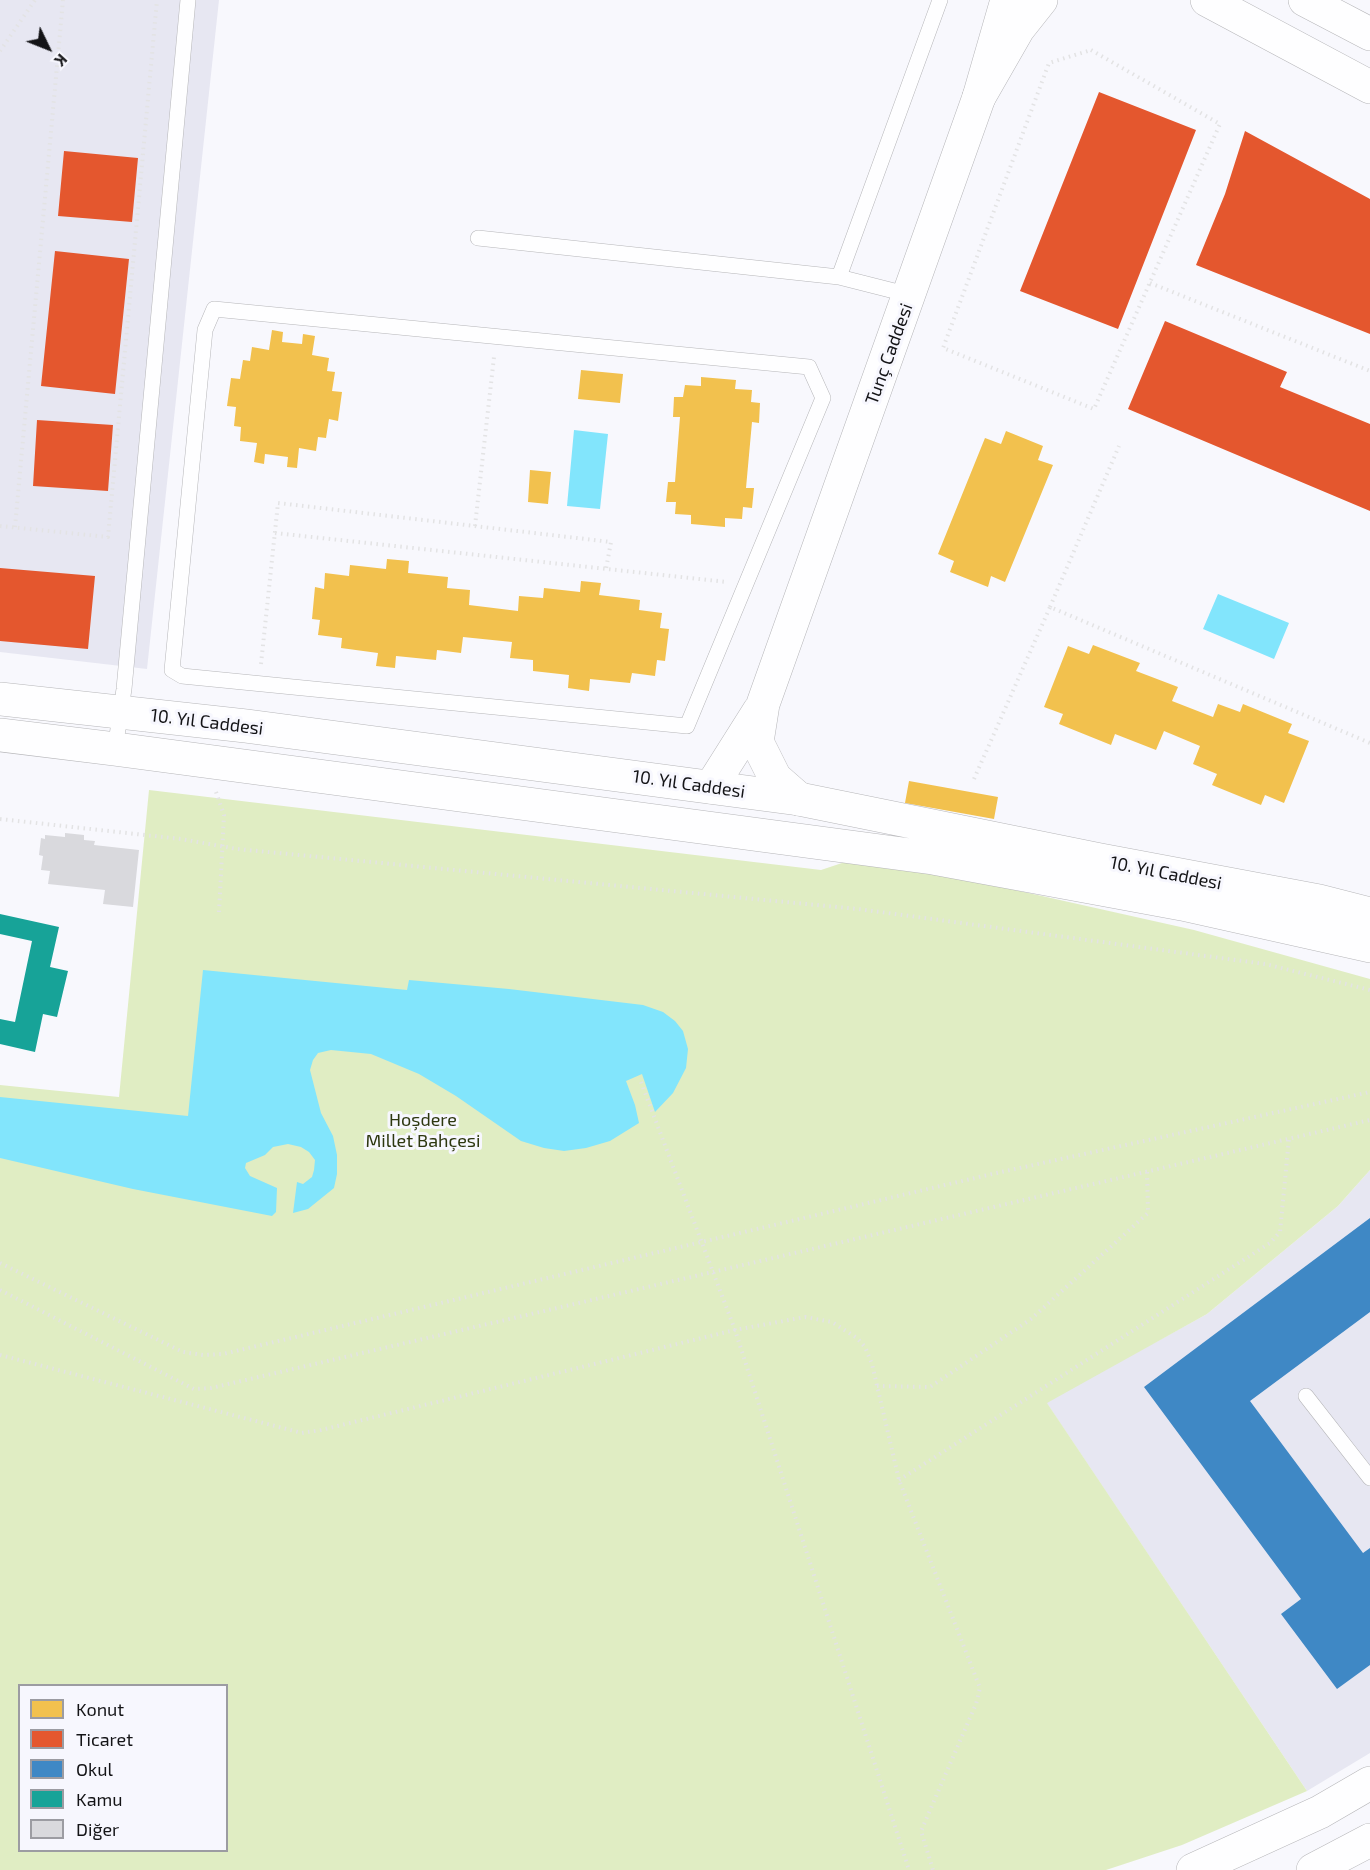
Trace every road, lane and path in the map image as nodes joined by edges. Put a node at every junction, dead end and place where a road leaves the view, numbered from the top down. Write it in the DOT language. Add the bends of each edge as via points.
graph roads {
  1 [pos="34,0"];
  2 [pos="63,0"];
  3 [pos="157,0"];
  4 [pos="188,0"];
  5 [pos="940,0"];
  6 [pos="1006,0"];
  7 [pos="1041,0"];
  8 [pos="1207,0"];
  9 [pos="1305,0"];
  10 [pos="1370,34"];
  11 [pos="0,51"];
  12 [pos="1370,87"];
  13 [pos="979,97"];
  14 [pos="478,238"];
  15 [pos="839,277"];
  16 [pos="1150,283"];
  17 [pos="910,295"];
  18 [pos="496,336"];
  19 [pos="1370,371"];
  20 [pos="1119,446"];
  21 [pos="0,526"];
  22 [pos="475,526"];
  23 [pos="15,527"];
  24 [pos="275,533"];
  25 [pos="606,569"];
  26 [pos="745,585"];
  27 [pos="1050,607"];
  28 [pos="259,684"];
  29 [pos="0,699"];
  30 [pos="763,704"];
  31 [pos="122,713"];
  32 [pos="0,735"];
  33 [pos="1370,743"];
  34 [pos="115,749"];
  35 [pos="205,762"];
  36 [pos="974,779"];
  37 [pos="711,787"];
  38 [pos="799,799"];
  39 [pos="0,819"];
  40 [pos="223,846"];
  41 [pos="219,913"];
  42 [pos="1370,914"];
  43 [pos="1370,946"];
  44 [pos="1370,990"];
  45 [pos="641,1082"];
  46 [pos="1370,1092"];
  47 [pos="1370,1119"];
  48 [pos="1289,1138"];
  49 [pos="1147,1171"];
  50 [pos="701,1241"];
  51 [pos="0,1263"];
  52 [pos="712,1272"];
  53 [pos="0,1290"];
  54 [pos="735,1330"];
  55 [pos="0,1355"];
  56 [pos="877,1386"];
  57 [pos="1306,1396"];
  58 [pos="1370,1478"];
  59 [pos="899,1480"];
  60 [pos="1370,1783"];
  61 [pos="1370,1840"];
  62 [pos="909,1870"];
  63 [pos="933,1870"];
  64 [pos="1193,1870"];
  65 [pos="1313,1870"];
  1 -- 11 [label="path"];
  2 -- 23 [label="path"];
  3 -- 23 [label="path" via="108,537"];
  4 -- 31 [label="lane"];
  5 -- 15 [label="lane"];
  6 -- 13 [label="street, Tunç Caddesi"];
  7 -- 13 [label="street" via="1018,29"];
  8 -- 12 [label="street"];
  9 -- 10 [label="street"];
  13 -- 17 [label="street, Tunç Caddesi"];
  14 -- 15 [label="lane"];
  15 -- 17 [label="lane"];
  16 -- 16 [label="path" via="1094,409 943,348 1049,63 1091,50 1220,124"];
  16 -- 19 [label="path"];
  17 -- 30 [label="street, Tunç Caddesi"];
  18 -- 22 [label="path"];
  18 -- 26 [label="lane" via="808,367 823,398"];
  18 -- 28 [label="lane" via="214,309 205,330 172,670 182,676"];
  20 -- 27 [label="path"];
  21 -- 23 [label="path"];
  22 -- 24 [label="path" via="278,503"];
  22 -- 25 [label="path" via="611,542"];
  24 -- 25 [label="path"];
  24 -- 28 [label="path"];
  25 -- 26 [label="path"];
  26 -- 28 [label="lane" via="687,726"];
  27 -- 33 [label="path"];
  27 -- 36 [label="path"];
  29 -- 31 [label="street, 10. Yıl Caddesi"];
  30 -- 37 [label="street, Tunç Caddesi"];
  30 -- 38 [label="street, Tunç Caddesi" via="758,742 775,778"];
  31 -- 34 [label="lane"];
  31 -- 37 [label="street, 10. Yıl Caddesi"];
  32 -- 34 [label="street, 10. Yıl Caddesi"];
  34 -- 35 [label="street, 10. Yıl Caddesi"];
  35 -- 40 [label="path" via="224,814"];
  35 -- 43 [label="street, 10. Yıl Caddesi" via="933,858 1182,904"];
  37 -- 38 [label="street, 10. Yıl Caddesi"];
  38 -- 42 [label="street, 10. Yıl Caddesi"];
  39 -- 40 [label="path"];
  40 -- 41 [label="path"];
  40 -- 44 [label="path" via="858,909 1265,964"];
  45 -- 50 [label="path"];
  46 -- 50 [label="path"];
  47 -- 48 [label="path"];
  48 -- 49 [label="path"];
  48 -- 59 [label="path" via="1280,1232 1270,1243"];
  49 -- 52 [label="path"];
  49 -- 56 [label="path" via="1148,1214 1031,1318 930,1388"];
  50 -- 51 [label="path" via="223,1354 203,1355 183,1352"];
  50 -- 52 [label="path"];
  52 -- 53 [label="path" via="194,1389"];
  52 -- 54 [label="path"];
  54 -- 55 [label="path" via="302,1433"];
  54 -- 56 [label="path" via="805,1317 832,1322 865,1347"];
  54 -- 62 [label="path"];
  56 -- 59 [label="path"];
  57 -- 58 [label="lane"];
  59 -- 63 [label="path" via="980,1688 921,1831"];
  60 -- 64 [label="street" via="1320,1812"];
  61 -- 65 [label="street"];
}
